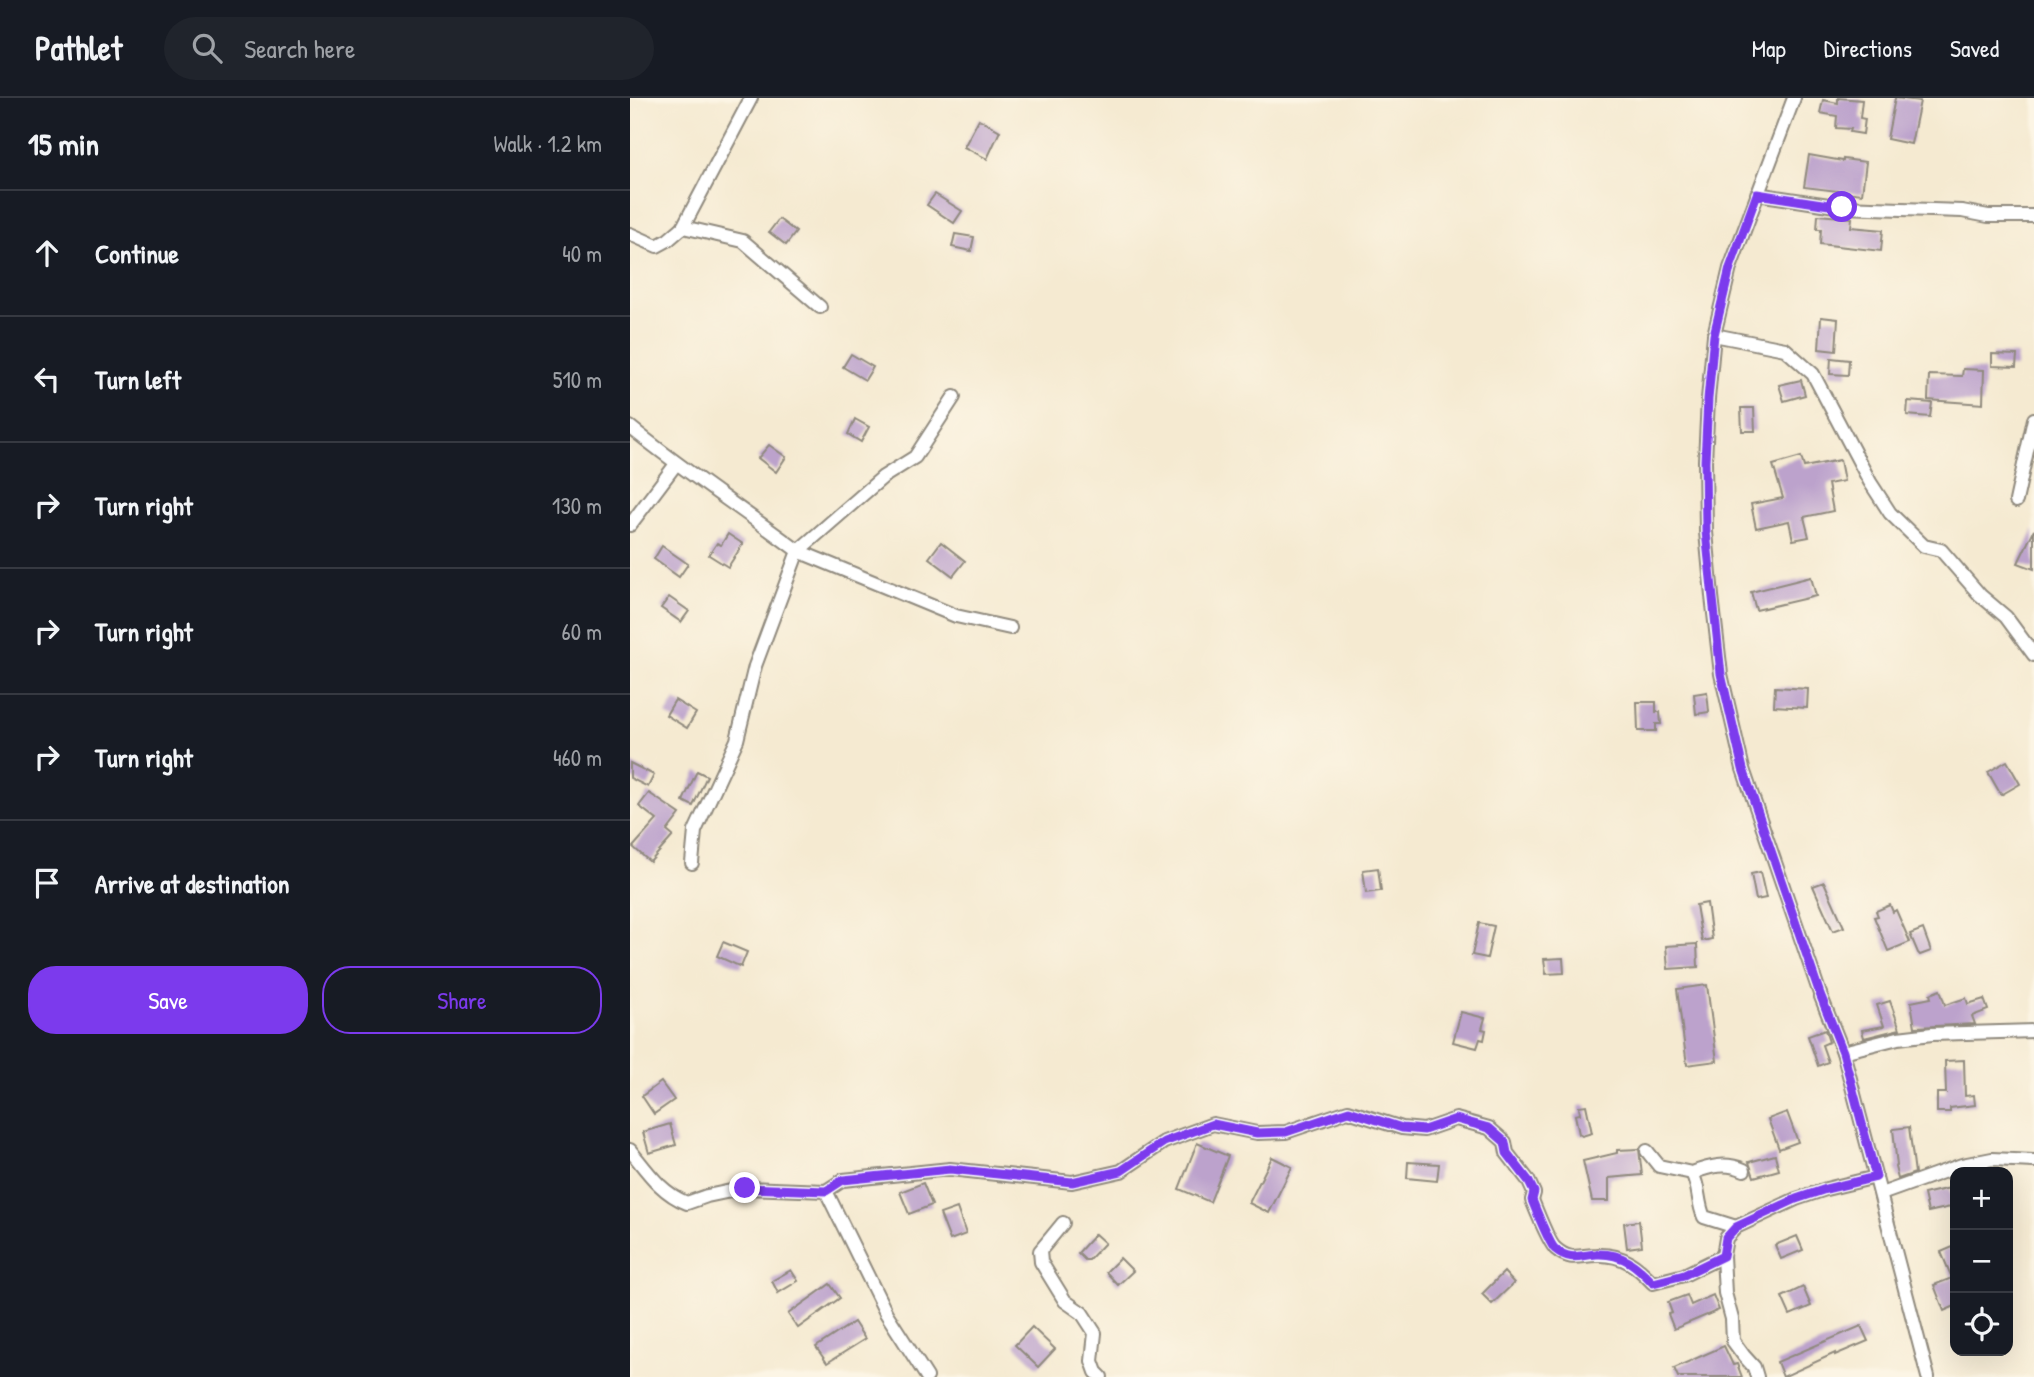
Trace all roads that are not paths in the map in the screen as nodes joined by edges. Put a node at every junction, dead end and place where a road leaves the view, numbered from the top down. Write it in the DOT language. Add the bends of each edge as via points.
graph roads {
  1 [pos="751,98"];
  2 [pos="1794,98"];
  3 [pos="1757,194"];
  4 [pos="2034,216"];
  5 [pos="683,228"];
  6 [pos="630,234"];
  7 [pos="820,307"];
  8 [pos="1714,335"];
  9 [pos="954,397"];
  10 [pos="2034,418"];
  11 [pos="630,427"];
  12 [pos="676,464"];
  13 [pos="2016,501"];
  14 [pos="630,525"];
  15 [pos="798,551"];
  16 [pos="1010,628"];
  17 [pos="2034,655"];
  18 [pos="692,863"];
  19 [pos="2034,1031"];
  20 [pos="1843,1052"];
  21 [pos="630,1150"];
  22 [pos="1647,1152"];
  23 [pos="2034,1161"];
  24 [pos="1744,1170"];
  25 [pos="1692,1173"];
  26 [pos="1876,1177"];
  27 [pos="826,1191"];
  28 [pos="1881,1194"];
  29 [pos="1063,1223"];
  30 [pos="1736,1227"];
  31 [pos="1723,1256"];
  32 [pos="927,1377"];
  33 [pos="1101,1377"];
  34 [pos="1757,1377"];
  35 [pos="1928,1377"];
  1 -- 5 [label="street"];
  2 -- 3 [label="street"];
  3 -- 4 [label="street" via="1842,207"];
  3 -- 8 [label="street" via="1730,268"];
  5 -- 6 [label="street" via="657,246"];
  5 -- 7 [label="street" via="743,241"];
  8 -- 17 [label="street" via="1785,349 1813,374 1890,513 1924,546 1941,550 2006,617"];
  8 -- 20 [label="street" via="1705,461 1706,521 1721,674 1743,769"];
  9 -- 15 [label="street" via="915,457 883,477"];
  10 -- 13 [label="street"];
  11 -- 12 [label="street"];
  12 -- 14 [label="street"];
  12 -- 15 [label="street"];
  15 -- 16 [label="street" via="957,616"];
  15 -- 18 [label="street" via="755,666 737,740 695,831"];
  19 -- 20 [label="street" via="1920,1035"];
  20 -- 26 [label="street"];
  21 -- 27 [label="street" via="661,1187 687,1203 745,1188"];
  22 -- 25 [label="street" via="1659,1166"];
  23 -- 28 [label="street" via="1992,1159 1962,1165"];
  24 -- 25 [label="street" via="1719,1165"];
  25 -- 30 [label="street" via="1704,1217"];
  26 -- 28 [label="street"];
  26 -- 30 [label="street" via="1796,1199"];
  27 -- 31 [label="street" via="843,1180 950,1169 1072,1182 1121,1171 1164,1142 1213,1124 1257,1133 1286,1132 1349,1111 1402,1128 1424,1130 1456,1119 1489,1128 1505,1142 1507,1153 1528,1180 1554,1248 1574,1258 1599,1254 1621,1258 1637,1265 1653,1283 1684,1275"];
  27 -- 32 [label="street" via="886,1313"];
  28 -- 35 [label="street"];
  29 -- 33 [label="street" via="1040,1251 1041,1262 1065,1301 1082,1313 1095,1332 1093,1361"];
  30 -- 31 [label="street" via="1726,1238"];
  31 -- 34 [label="street" via="1733,1341"];
}
